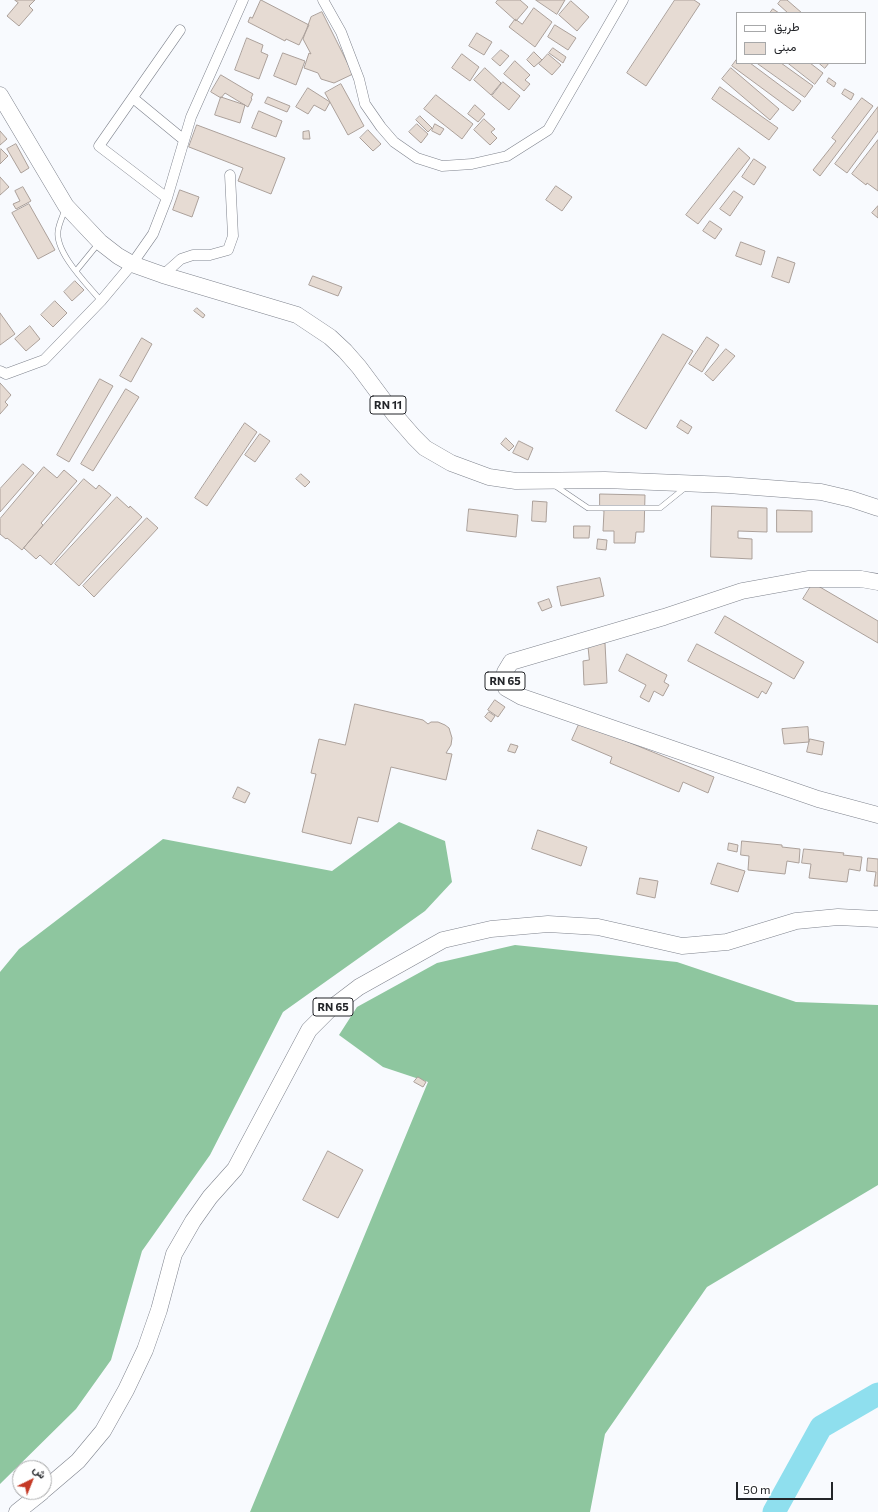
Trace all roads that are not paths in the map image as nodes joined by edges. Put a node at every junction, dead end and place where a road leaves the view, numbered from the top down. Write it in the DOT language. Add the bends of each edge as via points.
graph roads {
  1 [pos="242,0"];
  2 [pos="323,0"];
  3 [pos="623,0"];
  4 [pos="180,30"];
  5 [pos="0,95"];
  6 [pos="133,98"];
  7 [pos="184,140"];
  8 [pos="230,175"];
  9 [pos="167,198"];
  10 [pos="66,206"];
  11 [pos="100,242"];
  12 [pos="132,264"];
  13 [pos="76,271"];
  14 [pos="163,275"];
  15 [pos="101,301"];
  16 [pos="0,371"];
  17 [pos="549,481"];
  18 [pos="691,483"];
  19 [pos="878,508"];
  20 [pos="878,582"];
  21 [pos="878,815"];
  22 [pos="878,919"];
  23 [pos="52,1483"];
  24 [pos="32,1500"];
  25 [pos="17,1512"];
  1 -- 7 [label="street" via="191,117"];
  2 -- 3 [label="street" via="341,32 359,79 365,104 381,127 394,142 417,158 442,166 472,164 507,156 548,130"];
  4 -- 6 [label="street"];
  5 -- 10 [label="main road, RN 11"];
  6 -- 7 [label="street"];
  6 -- 9 [label="street" via="99,146"];
  7 -- 9 [label="street"];
  8 -- 14 [label="street" via="233,236 228,250 181,259"];
  9 -- 12 [label="street" via="153,234"];
  10 -- 11 [label="main road, RN 11"];
  10 -- 13 [label="lane" via="58,232 62,252"];
  11 -- 12 [label="main road, RN 11"];
  11 -- 13 [label="lane"];
  12 -- 14 [label="main road, RN 11"];
  12 -- 15 [label="street"];
  13 -- 15 [label="lane"];
  14 -- 17 [label="main road, RN 11" via="297,315 330,337 345,351 414,437 439,457 465,470 489,477 516,481"];
  15 -- 16 [label="street" via="44,360 6,374"];
  17 -- 18 [label="main road, RN 11"];
  17 -- 18 [label="lane" via="588,508 660,508"];
  18 -- 19 [label="main road, RN 11" via="821,492"];
  20 -- 21 [label="main road, RN 65" via="861,579 808,579 742,591 511,662 505,672 506,688 522,697 818,799"];
  22 -- 23 [label="main road, RN 65" via="838,917 796,921 727,942 682,946 598,927 548,924 491,929 443,940 359,987 330,1009 310,1030 235,1169 193,1221 174,1254 145,1350 103,1431 78,1461"];
  24 -- 25 [label="main road, RN 65"];
}
